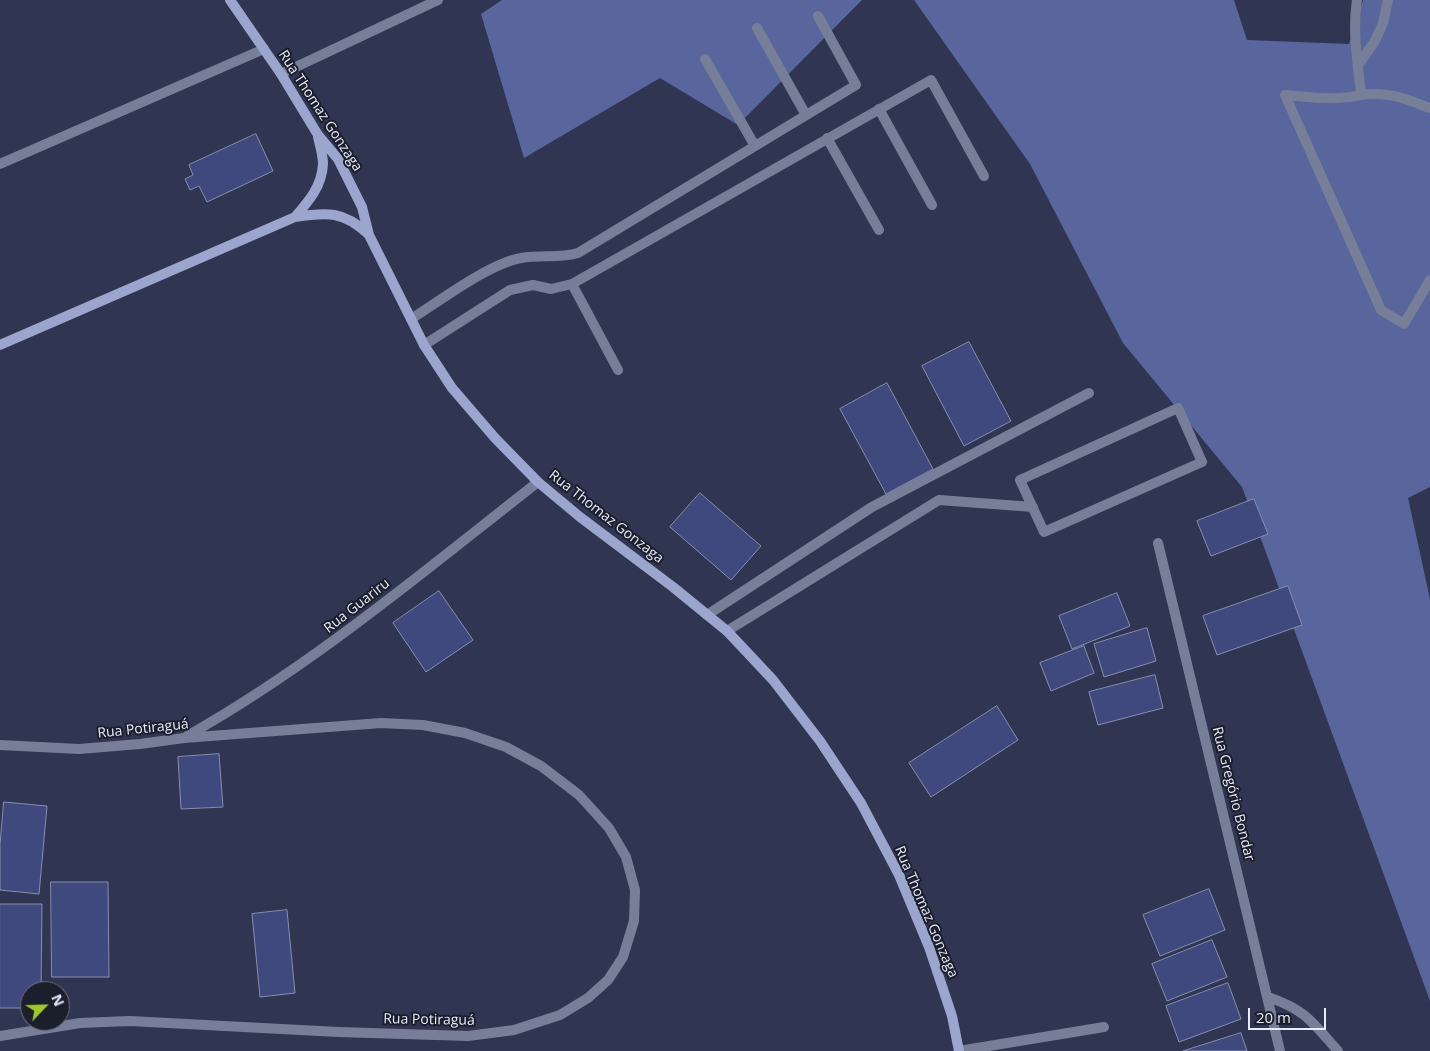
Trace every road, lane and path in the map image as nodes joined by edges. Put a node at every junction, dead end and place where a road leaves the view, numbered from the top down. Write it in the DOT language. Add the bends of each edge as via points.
graph roads {
  1 [pos="230,0"];
  2 [pos="438,0"];
  3 [pos="1357,0"];
  4 [pos="1388,0"];
  5 [pos="818,16"];
  6 [pos="756,28"];
  7 [pos="264,49"];
  8 [pos="704,59"];
  9 [pos="1358,65"];
  10 [pos="281,74"];
  11 [pos="1361,95"];
  12 [pos="1430,108"];
  13 [pos="879,109"];
  14 [pos="806,115"];
  15 [pos="318,135"];
  16 [pos="828,138"];
  17 [pos="755,146"];
  18 [pos="0,164"];
  19 [pos="984,176"];
  20 [pos="932,206"];
  21 [pos="295,217"];
  22 [pos="879,230"];
  23 [pos="369,235"];
  24 [pos="1430,280"];
  25 [pos="572,284"];
  26 [pos="411,319"];
  27 [pos="0,345"];
  28 [pos="424,345"];
  29 [pos="618,370"];
  30 [pos="1089,393"];
  31 [pos="538,482"];
  32 [pos="1033,507"];
  33 [pos="1158,543"];
  34 [pos="707,615"];
  35 [pos="727,631"];
  36 [pos="184,738"];
  37 [pos="0,745"];
  38 [pos="1268,996"];
  39 [pos="1104,1028"];
  40 [pos="0,1036"];
  41 [pos="959,1051"];
  42 [pos="1280,1051"];
  43 [pos="1338,1051"];
  1 -- 7 [label="main road, Rua Thomaz Gonzaga"];
  2 -- 10 [label="street"];
  3 -- 9 [label="street"];
  4 -- 9 [label="street" via="1376,41"];
  5 -- 14 [label="street" via="856,85"];
  6 -- 14 [label="street"];
  7 -- 10 [label="main road, Rua Thomaz Gonzaga"];
  7 -- 18 [label="street"];
  8 -- 17 [label="street"];
  9 -- 11 [label="street"];
  10 -- 15 [label="main road, Rua Thomaz Gonzaga"];
  11 -- 12 [label="street" via="1389,94"];
  11 -- 24 [label="street" via="1349,98 1286,95 1381,310 1404,324"];
  13 -- 16 [label="street"];
  13 -- 19 [label="street" via="931,80"];
  13 -- 20 [label="street"];
  14 -- 17 [label="street"];
  15 -- 21 [label="main road" via="323,163 320,181 311,199"];
  15 -- 23 [label="main road, Rua Thomaz Gonzaga" via="338,158 362,207"];
  16 -- 22 [label="street"];
  16 -- 25 [label="street"];
  17 -- 26 [label="street" via="578,253 564,257 521,257 508,262 484,273"];
  21 -- 23 [label="main road" via="331,214 356,223"];
  21 -- 27 [label="main road"];
  23 -- 26 [label="main road, Rua Thomaz Gonzaga"];
  25 -- 28 [label="street" via="551,288 533,285 510,290"];
  25 -- 29 [label="street"];
  26 -- 28 [label="main road, Rua Thomaz Gonzaga"];
  28 -- 31 [label="main road, Rua Thomaz Gonzaga" via="452,388"];
  30 -- 34 [label="street" via="872,507"];
  31 -- 34 [label="main road, Rua Thomaz Gonzaga"];
  31 -- 36 [label="street, Rua Guariru" via="323,650 230,712"];
  32 -- 32 [label="street" via="1020,480 1178,408 1202,462 1044,532"];
  32 -- 35 [label="street" via="938,500"];
  33 -- 38 [label="street, Rua Gregório Bondar"];
  34 -- 35 [label="main road, Rua Thomaz Gonzaga"];
  35 -- 41 [label="main road, Rua Thomaz Gonzaga" via="773,680 820,741 861,803 899,875 929,947 952,1016"];
  36 -- 37 [label="street, Rua Potiraguá" via="79,749"];
  36 -- 40 [label="street, Rua Potiraguá" via="381,723 465,733 506,747 541,766 579,795 609,828 626,857 635,890 634,921 624,957 608,980 588,998 560,1015 514,1030 468,1036 130,1021 80,1023"];
  38 -- 42 [label="street, Rua Gregório Bondar"];
  38 -- 43 [label="street" via="1300,1011"];
  39 -- 41 [label="street"];
}
